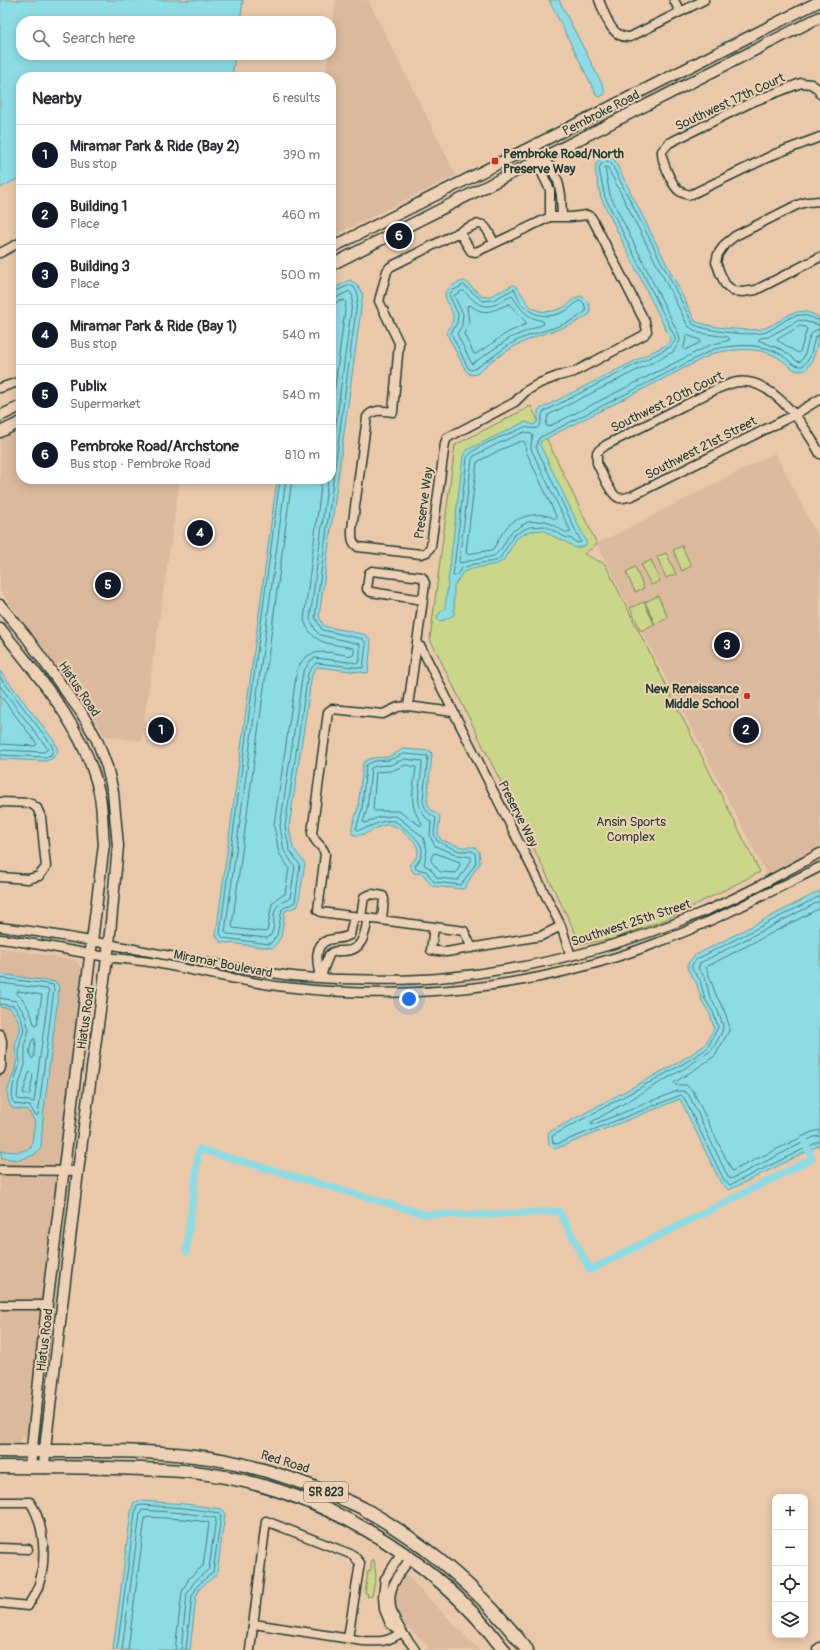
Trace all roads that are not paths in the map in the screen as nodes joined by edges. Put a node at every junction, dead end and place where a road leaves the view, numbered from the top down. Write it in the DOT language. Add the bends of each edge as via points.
graph roads {
  1 [pos="598,0"];
  2 [pos="674,0"];
  3 [pos="704,0"];
  4 [pos="820,1"];
  5 [pos="680,12"];
  6 [pos="820,17"];
  7 [pos="820,94"];
  8 [pos="820,137"];
  9 [pos="534,145"];
  10 [pos="541,159"];
  11 [pos="561,195"];
  12 [pos="550,196"];
  13 [pos="820,201"];
  14 [pos="562,216"];
  15 [pos="550,217"];
  16 [pos="459,232"];
  17 [pos="494,243"];
  18 [pos="16,245"];
  19 [pos="336,245"];
  20 [pos="0,253"];
  21 [pos="820,257"];
  22 [pos="336,263"];
  23 [pos="16,383"];
  24 [pos="0,388"];
  25 [pos="820,399"];
  26 [pos="16,408"];
  27 [pos="794,415"];
  28 [pos="0,416"];
  29 [pos="16,424"];
  30 [pos="0,432"];
  31 [pos="820,454"];
  32 [pos="618,498"];
  33 [pos="423,600"];
  34 [pos="0,605"];
  35 [pos="0,628"];
  36 [pos="417,645"];
  37 [pos="75,705"];
  38 [pos="408,706"];
  39 [pos="453,712"];
  40 [pos="63,713"];
  41 [pos="0,802"];
  42 [pos="820,853"];
  43 [pos="820,867"];
  44 [pos="0,877"];
  45 [pos="361,917"];
  46 [pos="382,919"];
  47 [pos="561,926"];
  48 [pos="0,927"];
  49 [pos="434,927"];
  50 [pos="0,939"];
  51 [pos="92,941"];
  52 [pos="109,944"];
  53 [pos="472,948"];
  54 [pos="90,954"];
  55 [pos="571,956"];
  56 [pos="107,957"];
  57 [pos="320,978"];
  58 [pos="437,979"];
  59 [pos="443,991"];
  60 [pos="0,1034"];
  61 [pos="0,1070"];
  62 [pos="0,1170"];
  63 [pos="63,1170"];
  64 [pos="78,1171"];
  65 [pos="0,1304"];
  66 [pos="47,1305"];
  67 [pos="0,1452"];
  68 [pos="31,1452"];
  69 [pos="45,1452"];
  70 [pos="30,1467"];
  71 [pos="0,1468"];
  72 [pos="44,1468"];
  73 [pos="0,1502"];
  74 [pos="329,1511"];
  75 [pos="412,1540"];
  76 [pos="0,1548"];
  77 [pos="28,1549"];
  78 [pos="406,1556"];
  79 [pos="0,1603"];
  80 [pos="489,1606"];
  81 [pos="254,1624"];
  82 [pos="402,1632"];
  83 [pos="348,1638"];
  84 [pos="250,1650"];
  85 [pos="415,1650"];
  86 [pos="504,1650"];
  87 [pos="527,1650"];
  1 -- 5 [label="street" via="613,29 622,37 630,37"];
  2 -- 5 [label="street"];
  3 -- 5 [label="street"];
  4 -- 9 [label="main road, Pembroke Road"];
  6 -- 10 [label="main road, Pembroke Road"];
  7 -- 8 [label="street, Southwest 17th Court" via="811,84 802,83 752,102 669,143 662,151 662,158 677,188 690,195 775,154"];
  9 -- 10 [label="street"];
  9 -- 19 [label="main road, Pembroke Road"];
  10 -- 11 [label="street" via="555,173"];
  10 -- 12 [label="street" via="541,171 550,190"];
  10 -- 22 [label="main road, Pembroke Road"];
  11 -- 12 [label="street"];
  11 -- 14 [label="street"];
  12 -- 15 [label="street"];
  13 -- 21 [label="street" via="797,205 735,236 725,244 716,262 725,284 733,291 743,292 756,290"];
  14 -- 15 [label="street, Preserve Way"];
  14 -- 16 [label="street, Preserve Way" via="571,218 587,215 591,218 645,322 647,330 644,335 574,372 540,383 526,391 515,402 447,438 431,546 427,552 422,554 358,547 351,539 367,417 374,410 393,412 399,343 379,301 387,271"];
  15 -- 17 [label="street, Preserve Way"];
  16 -- 17 [label="street" via="481,224 487,228"];
  16 -- 17 [label="street, Preserve Way" via="471,251 476,252"];
  18 -- 20 [label="street"];
  23 -- 24 [label="street"];
  25 -- 27 [label="street, Southwest 21st Street"];
  26 -- 28 [label="main road"];
  27 -- 31 [label="street"];
  27 -- 32 [label="street, Southwest 21st Street" via="632,496"];
  27 -- 32 [label="street, Southwest 20th Court" via="768,391 750,382 740,381 722,387 606,445 597,452 597,462 613,494"];
  29 -- 30 [label="main road"];
  33 -- 33 [label="street" via="425,583 422,577 372,571 369,573 367,589 371,592"];
  33 -- 36 [label="street"];
  34 -- 37 [label="main road, Hiatus Road"];
  35 -- 40 [label="main road, Hiatus Road" via="48,689"];
  36 -- 38 [label="street"];
  36 -- 39 [label="street, Preserve Way" via="421,647"];
  37 -- 40 [label="main road"];
  37 -- 52 [label="main road, Hiatus Road" via="96,740 107,767 113,792 118,846"];
  38 -- 39 [label="street"];
  38 -- 45 [label="street" via="398,707 385,714 332,708 328,712 312,833 315,842 325,854 318,910"];
  39 -- 47 [label="street, Preserve Way"];
  40 -- 51 [label="main road, Hiatus Road" via="82,743 99,793 104,844"];
  41 -- 44 [label="street" via="30,803 37,808 41,817 46,867 39,876 28,879"];
  42 -- 55 [label="street, Southwest 25th Street" via="700,914"];
  43 -- 59 [label="street, Southwest 25th Street" via="706,923 600,963 529,980"];
  45 -- 46 [label="street"];
  45 -- 46 [label="street" via="364,896 372,894 383,896"];
  45 -- 57 [label="street" via="361,943 350,951 332,952"];
  45 -- 57 [label="street" via="350,935 343,939 327,940 321,945 316,959"];
  46 -- 49 [label="street"];
  47 -- 53 [label="street" via="541,936"];
  47 -- 55 [label="street, Preserve Way"];
  48 -- 51 [label="street, Miramar Boulevard"];
  49 -- 53 [label="street" via="464,931"];
  49 -- 53 [label="street" via="431,950 434,952"];
  50 -- 54 [label="street, Miramar Boulevard"];
  51 -- 52 [label="street, Miramar Boulevard"];
  51 -- 54 [label="main road, Hiatus Road"];
  52 -- 56 [label="main road, Hiatus Road"];
  52 -- 57 [label="street, Miramar Boulevard" via="220,966"];
  54 -- 56 [label="street, Miramar Boulevard"];
  54 -- 63 [label="main road, Hiatus Road"];
  55 -- 58 [label="street, Southwest 25th Street" via="522,967"];
  56 -- 59 [label="street, Miramar Boulevard" via="154,963 244,982 287,988 369,994"];
  56 -- 64 [label="main road, Hiatus Road"];
  57 -- 58 [label="street, Miramar Boulevard"];
  60 -- 61 [label="street"];
  62 -- 63 [label="street"];
  63 -- 64 [label="street"];
  63 -- 66 [label="main road, Hiatus Road"];
  64 -- 69 [label="main road, Hiatus Road"];
  65 -- 66 [label="street"];
  66 -- 68 [label="main road, Hiatus Road"];
  67 -- 68 [label="highway, Red Road / SR 823"];
  68 -- 69 [label="highway, Red Road / SR 823"];
  68 -- 70 [label="main road, Hiatus Road"];
  69 -- 72 [label="main road, Hiatus Road"];
  69 -- 75 [label="highway, Red Road / SR 823" via="122,1452 193,1456 238,1463 298,1480 365,1509"];
  70 -- 71 [label="highway, SR 823"];
  70 -- 72 [label="highway, SR 823"];
  72 -- 74 [label="highway, SR 823" via="193,1471 235,1479 294,1496"];
  73 -- 79 [label="street" via="30,1502 36,1510 44,1553 38,1587 28,1606"];
  74 -- 75 [label="highway" via="346,1511 396,1539"];
  74 -- 78 [label="highway, SR 823" via="360,1526"];
  75 -- 80 [label="highway, Red Road / SR 823" via="456,1572"];
  76 -- 77 [label="street"];
  78 -- 80 [label="highway" via="429,1560 476,1602"];
  78 -- 82 [label="street" via="385,1579 382,1596 390,1624"];
  78 -- 86 [label="highway, SR 823" via="444,1585 491,1632"];
  80 -- 87 [label="highway, Red Road / SR 823"];
  81 -- 83 [label="street"];
  81 -- 83 [label="street" via="266,1521 353,1555 360,1563"];
  81 -- 84 [label="street"];
  82 -- 83 [label="street" via="391,1639 378,1642"];
  82 -- 85 [label="street"];
}
